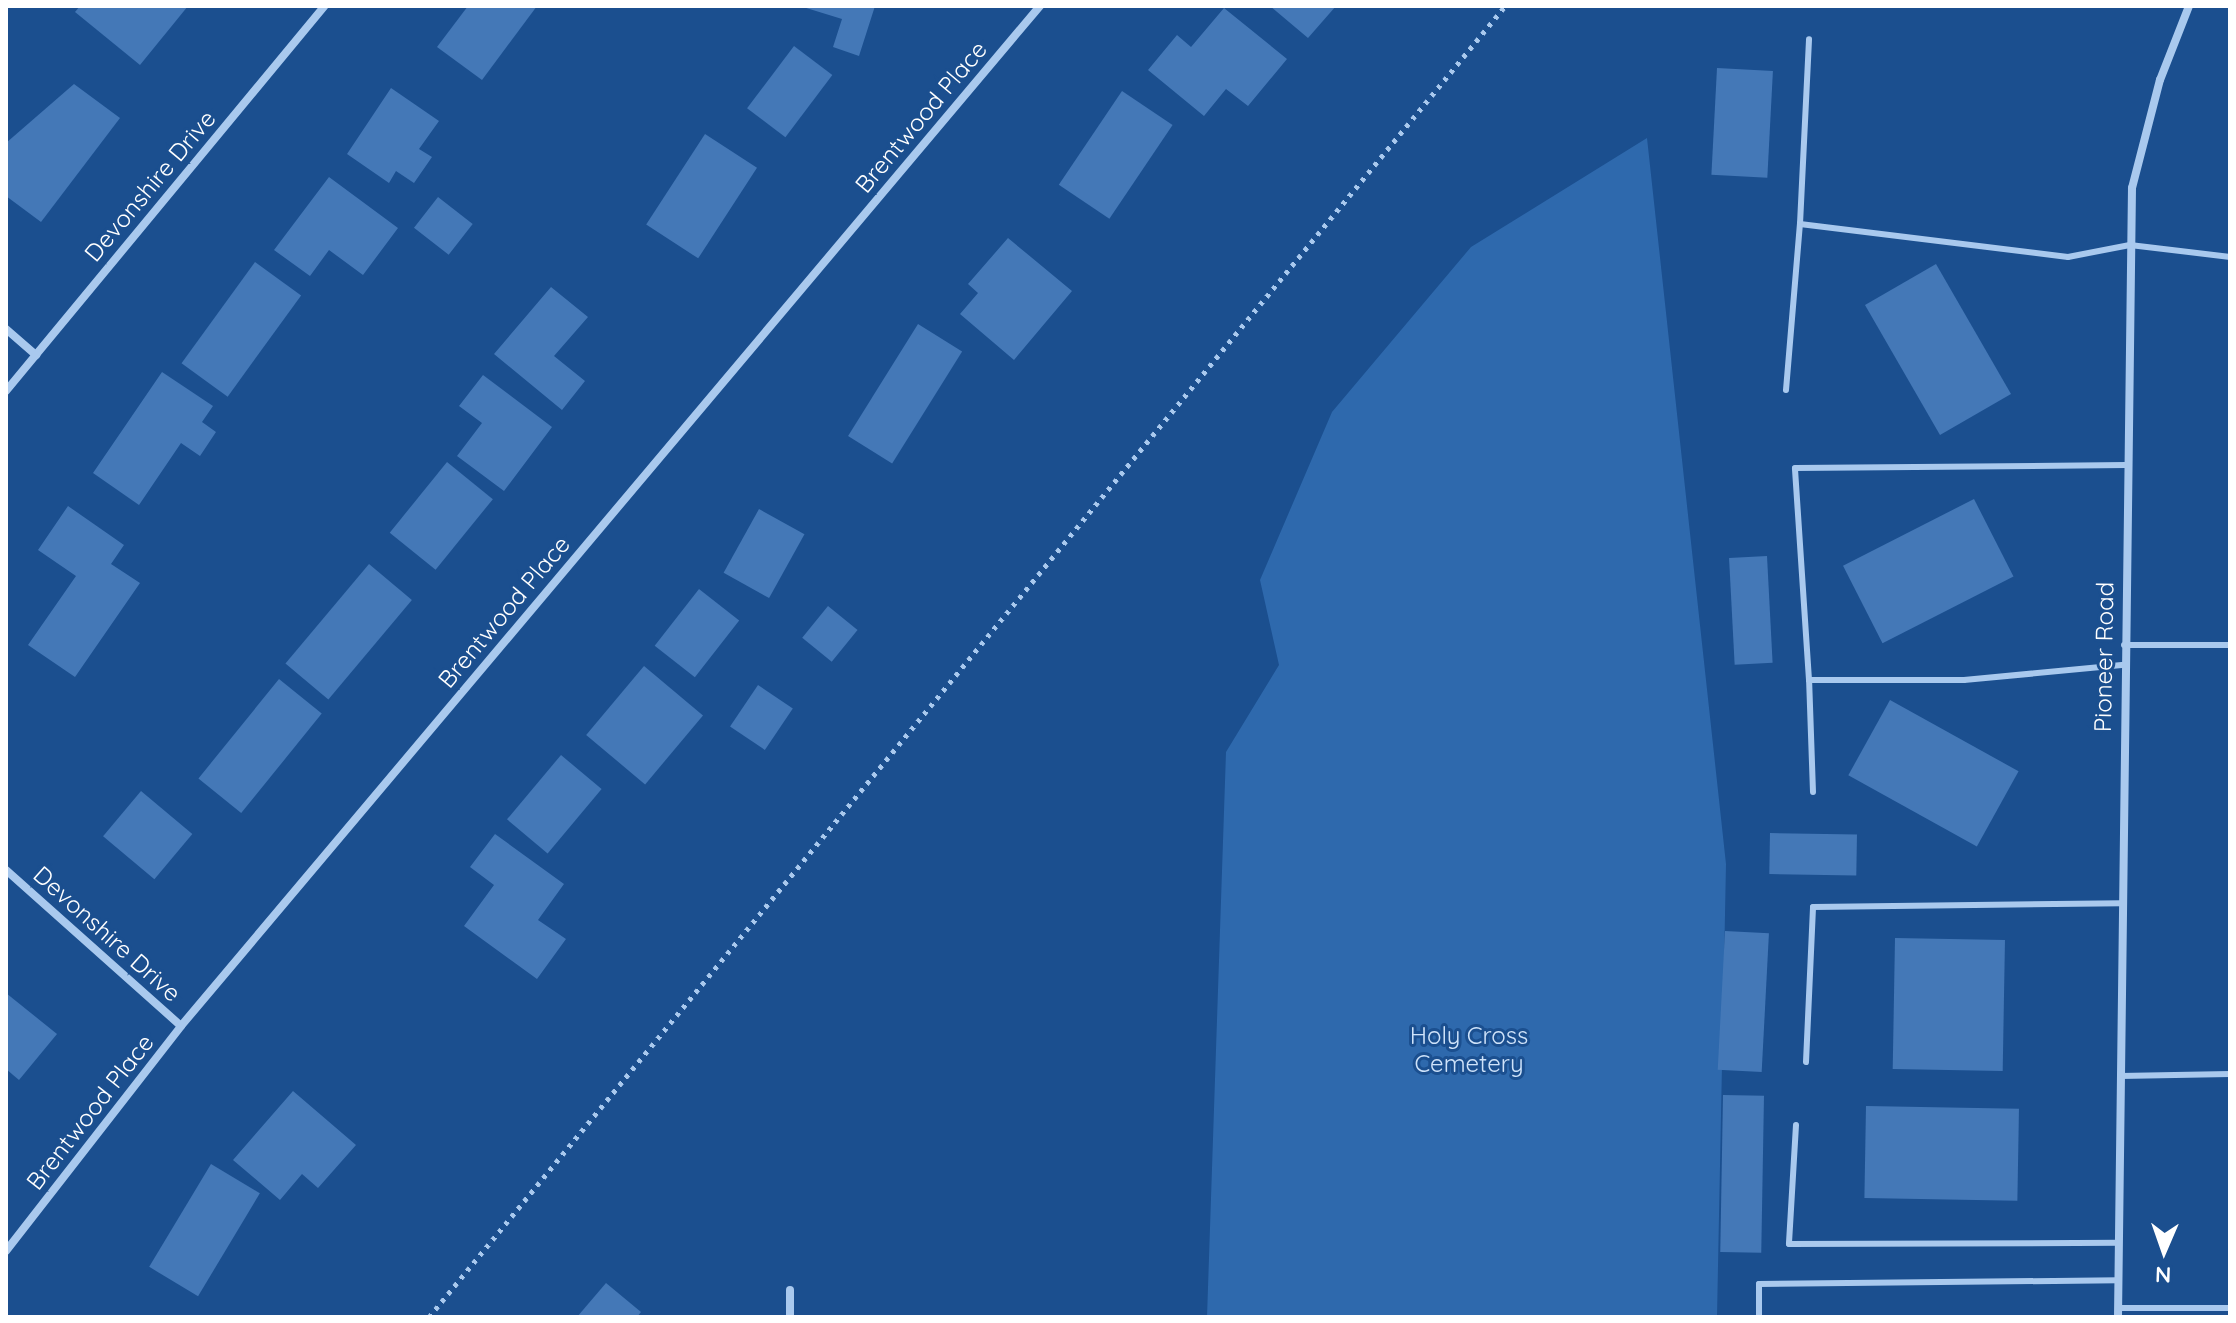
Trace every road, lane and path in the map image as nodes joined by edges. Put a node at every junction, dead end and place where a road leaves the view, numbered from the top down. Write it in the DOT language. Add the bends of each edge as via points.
graph roads {
  1 [pos="325,6"];
  2 [pos="1040,6"];
  3 [pos="1505,6"];
  4 [pos="2189,6"];
  5 [pos="1809,39"];
  6 [pos="1800,224"];
  7 [pos="2130,245"];
  8 [pos="2230,257"];
  9 [pos="6,329"];
  10 [pos="36,355"];
  11 [pos="1786,390"];
  12 [pos="6,391"];
  13 [pos="2126,465"];
  14 [pos="2124,645"];
  15 [pos="2230,645"];
  16 [pos="2124,665"];
  17 [pos="1809,680"];
  18 [pos="1813,792"];
  19 [pos="6,870"];
  20 [pos="2122,903"];
  21 [pos="181,1026"];
  22 [pos="1806,1062"];
  23 [pos="2230,1074"];
  24 [pos="2120,1076"];
  25 [pos="1796,1125"];
  26 [pos="2119,1243"];
  27 [pos="6,1251"];
  28 [pos="2118,1280"];
  29 [pos="790,1290"];
  30 [pos="2230,1308"];
  31 [pos="2118,1313"];
  32 [pos="429,1317"];
  33 [pos="790,1317"];
  34 [pos="1759,1317"];
  1 -- 10 [label="street, Devonshire Drive"];
  2 -- 21 [label="street, Brentwood Place"];
  3 -- 32 [label="path"];
  4 -- 7 [label="street, Pioneer Road" via="2160,80 2132,188"];
  5 -- 6 [label="lane"];
  6 -- 7 [label="lane" via="2068,257"];
  6 -- 11 [label="lane"];
  7 -- 8 [label="lane"];
  7 -- 13 [label="street, Pioneer Road"];
  9 -- 10 [label="street"];
  10 -- 12 [label="street, Devonshire Drive"];
  13 -- 14 [label="street, Pioneer Road"];
  13 -- 17 [label="lane" via="1795,468"];
  14 -- 15 [label="lane"];
  14 -- 16 [label="street, Pioneer Road"];
  16 -- 17 [label="lane" via="1964,680"];
  16 -- 20 [label="street, Pioneer Road"];
  17 -- 18 [label="lane"];
  19 -- 21 [label="street, Devonshire Drive"];
  20 -- 22 [label="lane" via="1813,907"];
  20 -- 24 [label="street, Pioneer Road"];
  21 -- 27 [label="street, Brentwood Place"];
  23 -- 24 [label="lane"];
  24 -- 26 [label="street, Pioneer Road"];
  25 -- 26 [label="lane" via="1789,1244"];
  26 -- 28 [label="street, Pioneer Road"];
  28 -- 31 [label="street, Pioneer Road"];
  28 -- 34 [label="lane" via="1759,1284"];
  29 -- 33 [label="street"];
  30 -- 31 [label="lane"];
}
